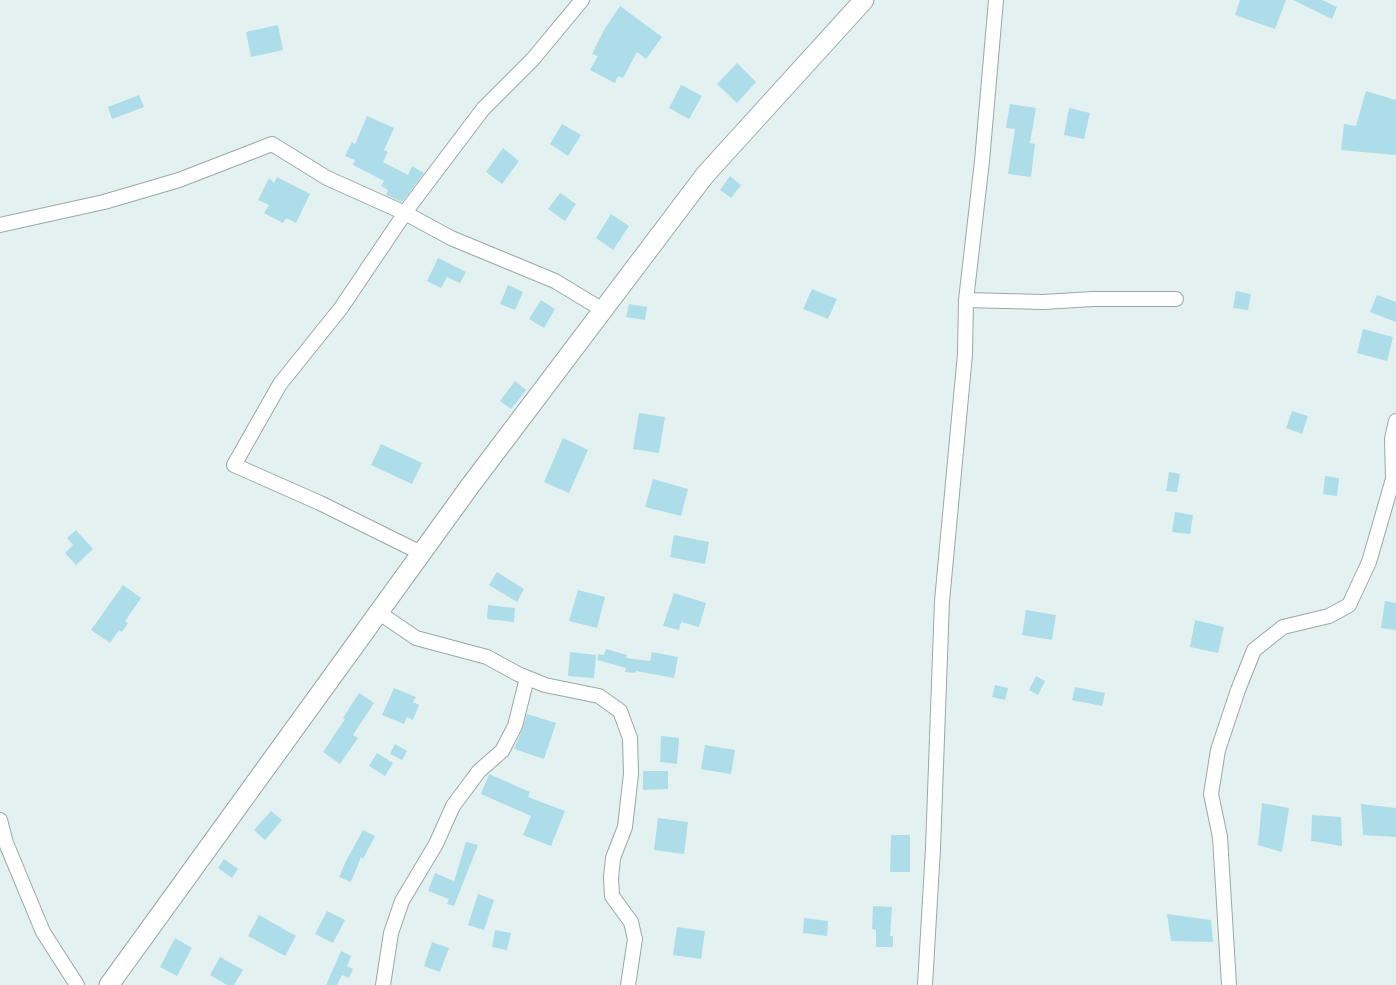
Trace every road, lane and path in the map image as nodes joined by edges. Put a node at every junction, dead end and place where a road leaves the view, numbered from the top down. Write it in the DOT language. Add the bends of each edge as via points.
graph roads {
  1 [pos="582,0"];
  2 [pos="864,0"];
  3 [pos="996,0"];
  4 [pos="405,213"];
  5 [pos="0,225"];
  6 [pos="1176,299"];
  7 [pos="966,300"];
  8 [pos="603,310"];
  9 [pos="1396,421"];
  10 [pos="421,553"];
  11 [pos="378,612"];
  12 [pos="527,678"];
  13 [pos="0,820"];
  14 [pos="77,985"];
  15 [pos="109,985"];
  16 [pos="383,985"];
  17 [pos="628,985"];
  18 [pos="925,985"];
  19 [pos="1229,985"];
  1 -- 4 [label="street" via="533,59 483,110"];
  2 -- 8 [label="main road" via="705,174"];
  3 -- 7 [label="street"];
  4 -- 5 [label="street" via="327,178 272,144 170,183 104,202"];
  4 -- 8 [label="street" via="451,238 555,281"];
  4 -- 10 [label="street" via="341,308 280,384 234,465"];
  6 -- 7 [label="street"];
  7 -- 18 [label="street" via="965,354 942,601"];
  8 -- 10 [label="main road"];
  9 -- 19 [label="street" via="1392,439 1393,479 1369,562 1350,605 1329,616 1283,627 1254,650 1218,750 1212,794 1220,837"];
  10 -- 11 [label="main road"];
  11 -- 12 [label="street" via="416,638 488,657"];
  11 -- 15 [label="main road"];
  12 -- 16 [label="street" via="515,726 502,750 479,770 453,806 436,844 402,902 391,933"];
  12 -- 17 [label="street" via="598,696 620,711 630,738 631,774 625,827 613,858 611,878 612,896 631,922 634,939"];
  13 -- 14 [label="street" via="6,843 44,932"];
}
